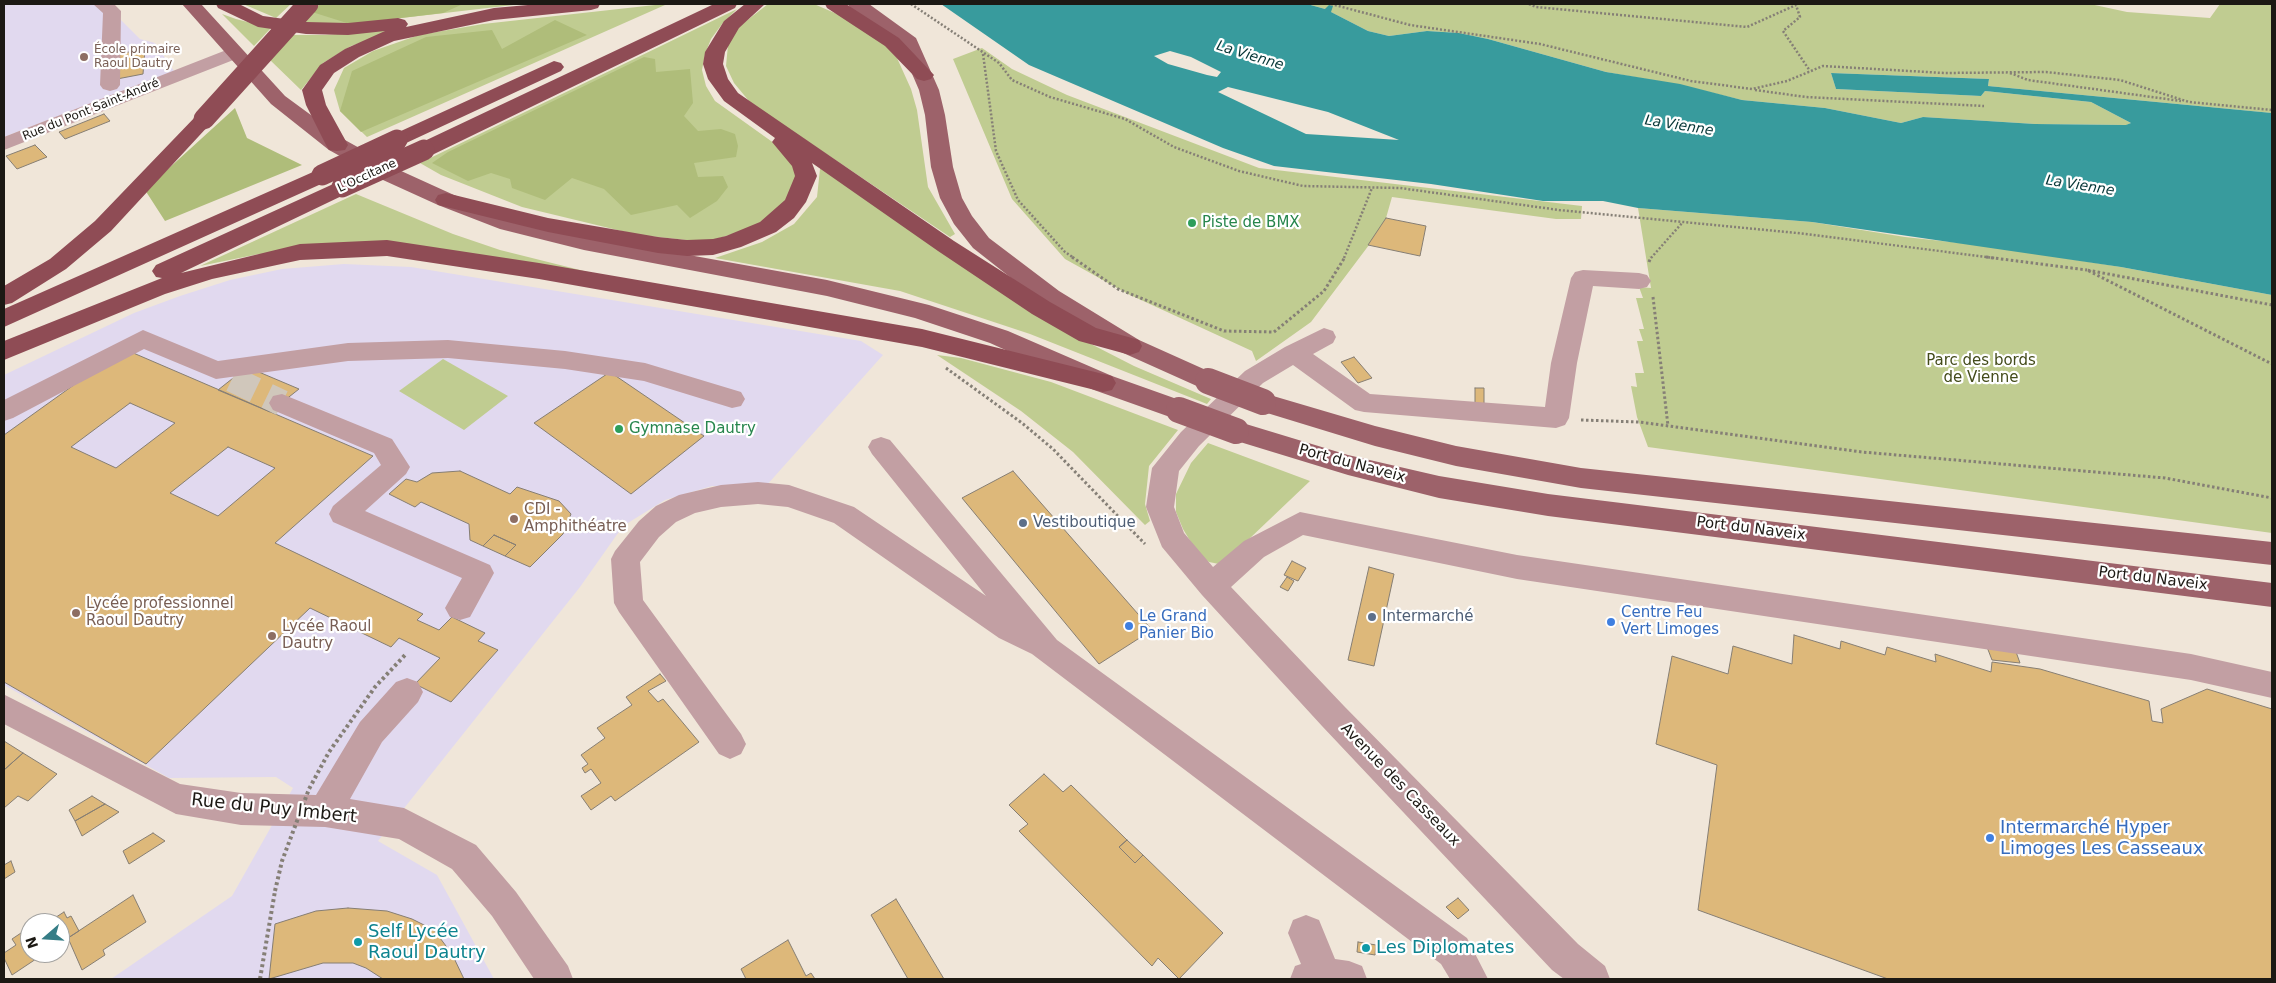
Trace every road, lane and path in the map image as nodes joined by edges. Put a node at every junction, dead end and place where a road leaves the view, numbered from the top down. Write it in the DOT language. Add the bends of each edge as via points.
graph roads {
  1 [pos="102,4"];
  2 [pos="191,4"];
  3 [pos="225,4"];
  4 [pos="308,4"];
  5 [pos="591,4"];
  6 [pos="689,4"];
  7 [pos="834,4"];
  8 [pos="857,4"];
  9 [pos="911,4"];
  10 [pos="1331,4"];
  11 [pos="1529,4"];
  12 [pos="744,5"];
  13 [pos="494,14"];
  14 [pos="234,53"];
  15 [pos="983,54"];
  16 [pos="1810,71"];
  17 [pos="2007,72"];
  18 [pos="924,75"];
  19 [pos="110,85"];
  20 [pos="1752,89"];
  21 [pos="2189,102"];
  22 [pos="1984,106"];
  23 [pos="2272,110"];
  24 [pos="768,124"];
  25 [pos="4,144"];
  26 [pos="337,145"];
  27 [pos="1372,188"];
  28 [pos="446,200"];
  29 [pos="1682,222"];
  30 [pos="2087,270"];
  31 [pos="1648,276"];
  32 [pos="4,297"];
  33 [pos="2272,305"];
  34 [pos="4,319"];
  35 [pos="1273,332"];
  36 [pos="1324,337"];
  37 [pos="4,345"];
  38 [pos="1130,346"];
  39 [pos="4,351"];
  40 [pos="1294,353"];
  41 [pos="939,363"];
  42 [pos="2272,364"];
  43 [pos="1103,384"];
  44 [pos="732,399"];
  45 [pos="282,403"];
  46 [pos="4,411"];
  47 [pos="1556,418"];
  48 [pos="1668,426"];
  49 [pos="881,447"];
  50 [pos="2272,498"];
  51 [pos="1172,539"];
  52 [pos="2272,554"];
  53 [pos="1212,586"];
  54 [pos="2272,595"];
  55 [pos="460,608"];
  56 [pos="1046,649"];
  57 [pos="406,654"];
  58 [pos="2272,685"];
  59 [pos="407,692"];
  60 [pos="4,705"];
  61 [pos="730,744"];
  62 [pos="325,811"];
  63 [pos="1306,933"];
  64 [pos="1327,978"];
  65 [pos="260,979"];
  66 [pos="555,979"];
  67 [pos="1470,979"];
  68 [pos="1592,979"];
  1 -- 19 [label="street" via="112,11"];
  2 -- 14 [label="main road, Port du Naveix"];
  3 -- 13 [label="highway" via="258,21 306,28 348,29"];
  4 -- 32 [label="highway, bridge" via="103,226 58,264"];
  5 -- 13 [label="highway"];
  6 -- 34 [label="highway, L'Occitane, bridge"];
  7 -- 18 [label="highway" via="892,42"];
  8 -- 18 [label="main road, Port du Naveix" via="906,38"];
  9 -- 15 [label="path"];
  10 -- 20 [label="path" via="1410,26 1540,44 1691,81"];
  11 -- 16 [label="path" via="1747,27 1796,5 1800,17 1783,31"];
  12 -- 24 [label="highway" via="723,36 713,64 725,91"];
  12 -- 37 [label="highway, L'Occitane, bridge"];
  13 -- 26 [label="highway" via="388,36 327,69 312,90 316,105"];
  14 -- 25 [label="street, Rue du Pont Saint-André"];
  14 -- 26 [label="main road, Port du Naveix" via="278,100"];
  15 -- 27 [label="path" via="999,63 1012,80 1050,96 1125,119 1174,147 1239,171 1303,186"];
  15 -- 35 [label="path" via="996,150 1018,200 1065,252 1118,289 1224,331"];
  16 -- 17 [label="path" via="1823,66 1944,73"];
  16 -- 20 [label="path" via="1787,81"];
  17 -- 21 [label="path" via="2028,80"];
  17 -- 21 [label="path" via="2046,72 2120,80"];
  18 -- 38 [label="main road, Port du Naveix" via="935,115 942,167 951,198 962,219 1004,263 1051,297"];
  20 -- 22 [label="path" via="1806,97"];
  21 -- 23 [label="path"];
  24 -- 28 [label="highway" via="803,166 806,176 800,193 786,213 768,227 713,247 658,245 548,225"];
  24 -- 38 [label="highway" via="1041,308 1088,335"];
  26 -- 28 [label="main road, Port du Naveix" via="391,176"];
  27 -- 29 [label="path" via="1400,188 1559,210"];
  27 -- 35 [label="path" via="1348,252 1324,291"];
  28 -- 43 [label="main road, Port du Naveix" via="508,224 584,243 827,288 920,311 1000,337"];
  29 -- 30 [label="path" via="1797,233"];
  29 -- 31 [label="path" via="1653,254"];
  30 -- 33 [label="path"];
  30 -- 42 [label="path"];
  31 -- 47 [label="street" via="1583,278 1564,363"];
  31 -- 48 [label="path"];
  35 -- 40 [label="path"];
  36 -- 40 [label="street, Avenue des Casseaux"];
  38 -- 52 [label="main road, Port du Naveix, bridge" via="1208,381 1313,419 1447,454 1581,478"];
  39 -- 43 [label="highway" via="157,288 209,272 300,252 386,248 539,271 922,338"];
  40 -- 47 [label="street" via="1364,403"];
  40 -- 51 [label="street, Avenue des Casseaux" via="1254,377 1190,438 1166,468 1160,507"];
  41 -- 51 [label="path" via="1053,449 1148,547"];
  43 -- 54 [label="main road, Port du Naveix, bridge" via="1236,431 1348,465 1430,485 1539,503"];
  44 -- 46 [label="street" via="645,372 565,360 448,349 348,352 224,374 143,338"];
  45 -- 55 [label="street" via="382,446 396,467 343,514 480,573"];
  47 -- 48 [label="path"];
  48 -- 50 [label="path" via="1862,452 2165,478"];
  49 -- 56 [label="street"];
  51 -- 53 [label="street, Avenue des Casseaux"];
  53 -- 58 [label="street" via="1254,549 1300,522 1517,567 2181,666"];
  53 -- 68 [label="street, Avenue des Casseaux" via="1565,957"];
  56 -- 61 [label="street" via="1010,629 844,515 789,496 758,493 689,503 666,514 649,529 625,560 629,603"];
  56 -- 67 [label="street" via="1454,951"];
  57 -- 65 [label="path, bridge" via="375,687 329,752 309,789 274,891"];
  59 -- 62 [label="street" via="371,732"];
  60 -- 62 [label="street, Rue du Puy Imbert" via="176,799 241,809"];
  62 -- 66 [label="street, Rue du Puy Imbert" via="404,824 464,857 504,904"];
  63 -- 64 [label="street"];
}
